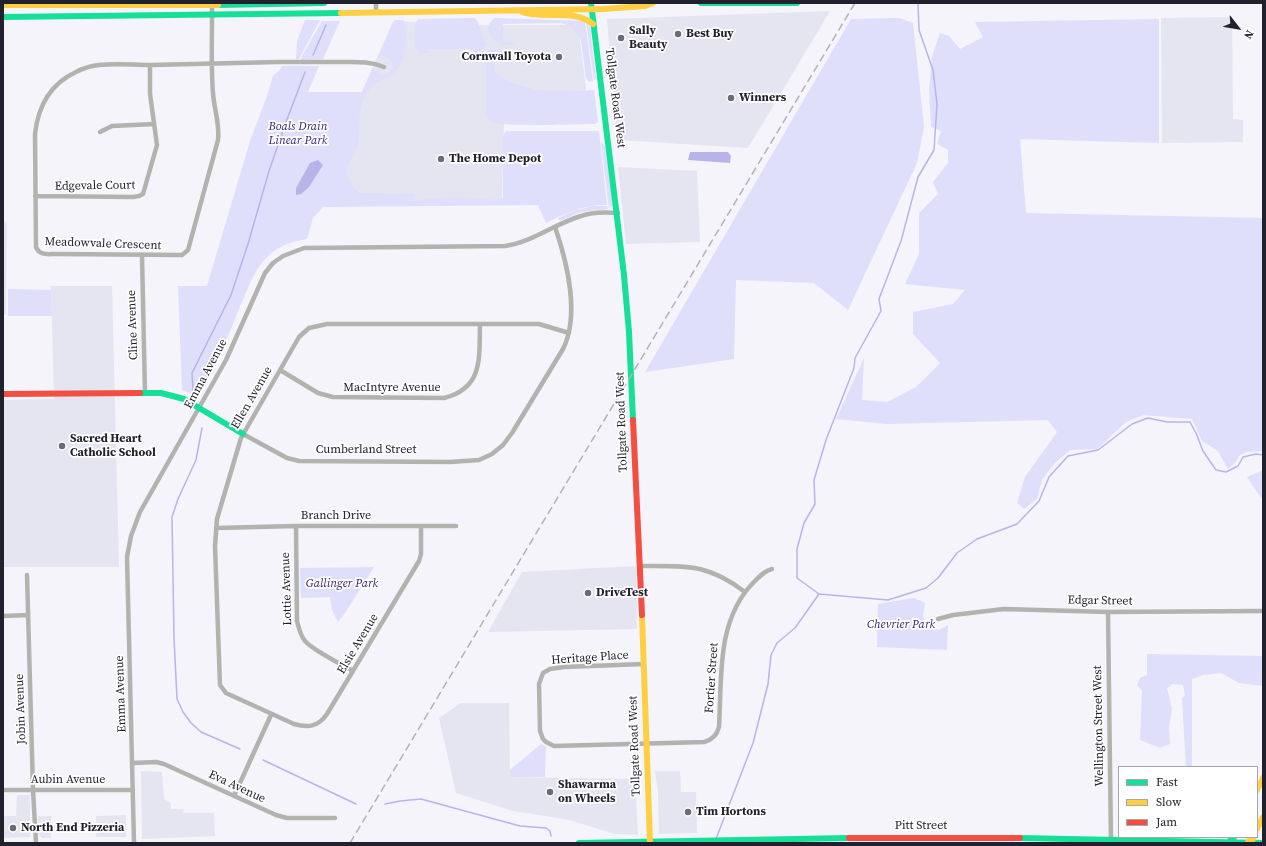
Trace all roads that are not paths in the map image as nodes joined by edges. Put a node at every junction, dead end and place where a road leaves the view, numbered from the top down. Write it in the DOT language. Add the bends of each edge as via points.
graph roads {
  1 [pos="324,3"];
  2 [pos="376,3"];
  3 [pos="653,3"];
  4 [pos="701,3"];
  5 [pos="754,3"];
  6 [pos="797,3"];
  7 [pos="99,4"];
  8 [pos="3,5"];
  9 [pos="212,5"];
  10 [pos="591,6"];
  11 [pos="520,11"];
  12 [pos="376,12"];
  13 [pos="212,14"];
  14 [pos="99,16"];
  15 [pos="3,17"];
  16 [pos="593,24"];
  17 [pos="213,63"];
  18 [pos="150,64"];
  19 [pos="384,67"];
  20 [pos="154,124"];
  21 [pos="100,132"];
  22 [pos="35,196"];
  23 [pos="618,213"];
  24 [pos="555,227"];
  25 [pos="142,256"];
  26 [pos="480,324"];
  27 [pos="569,333"];
  28 [pos="280,370"];
  29 [pos="145,393"];
  30 [pos="3,394"];
  31 [pos="200,408"];
  32 [pos="243,434"];
  33 [pos="296,526"];
  34 [pos="421,526"];
  35 [pos="456,526"];
  36 [pos="216,528"];
  37 [pos="640,566"];
  38 [pos="772,568"];
  39 [pos="28,575"];
  40 [pos="746,592"];
  41 [pos="1263,610"];
  42 [pos="1108,612"];
  43 [pos="28,615"];
  44 [pos="3,616"];
  45 [pos="938,619"];
  46 [pos="644,664"];
  47 [pos="353,671"];
  48 [pos="271,715"];
  49 [pos="647,742"];
  50 [pos="133,763"];
  51 [pos="1263,778"];
  52 [pos="1258,788"];
  53 [pos="3,790"];
  54 [pos="33,790"];
  55 [pos="133,790"];
  56 [pos="234,796"];
  57 [pos="1263,817"];
  58 [pos="335,818"];
  59 [pos="1258,827"];
  60 [pos="1111,842"];
  61 [pos="36,843"];
  62 [pos="134,843"];
  63 [pos="579,843"];
  64 [pos="650,843"];
  65 [pos="1263,843"];
  1 -- 9 [label="main road"];
  2 -- 12 [label="street"];
  3 -- 10 [label="main road" via="645,6"];
  4 -- 5 [label="main road"];
  5 -- 6 [label="main road"];
  7 -- 8 [label="main road"];
  7 -- 9 [label="main road"];
  7 -- 14 [label="street"];
  9 -- 13 [label="street"];
  10 -- 11 [label="main road"];
  10 -- 16 [label="main road, Tollgate Road West"];
  11 -- 12 [label="main road"];
  11 -- 16 [label="main road" via="531,16 577,16 588,19"];
  12 -- 13 [label="main road"];
  13 -- 14 [label="main road"];
  13 -- 17 [label="street"];
  14 -- 15 [label="main road"];
  16 -- 23 [label="main road, Tollgate Road West"];
  17 -- 18 [label="street, Meadowvale Crescent"];
  17 -- 19 [label="street, Meadowvale Crescent" via="374,63"];
  17 -- 25 [label="street, Meadowvale Crescent" via="218,140 188,250 181,255"];
  18 -- 20 [label="street, Edgevale Court" via="149,86"];
  18 -- 22 [label="street, Meadowvale Crescent" via="90,67 64,78 48,94 36,120"];
  20 -- 21 [label="street" via="112,126"];
  20 -- 22 [label="street, Edgevale Court" via="157,145 145,189 140,196"];
  22 -- 25 [label="street, Meadowvale Crescent" via="36,247 40,253"];
  23 -- 24 [label="street, Emma Avenue" via="587,214"];
  23 -- 37 [label="main road, Tollgate Road West" via="633,373 633,429"];
  24 -- 27 [label="street, Cumberland Street" via="568,275 571,320"];
  24 -- 31 [label="street, Emma Avenue" via="519,244 506,246 314,248 289,253 278,259 265,273 226,360"];
  25 -- 29 [label="street, Cline Avenue"];
  26 -- 27 [label="street, Ellen Avenue" via="539,324"];
  26 -- 28 [label="street, Ellen Avenue" via="317,325 299,337"];
  26 -- 28 [label="street, MacIntyre Avenue" via="479,362 475,375 458,393 444,398 333,398 318,393"];
  27 -- 32 [label="street, Cumberland Street" via="512,433 503,445 480,460 299,461 287,458"];
  28 -- 32 [label="street, Ellen Avenue"];
  29 -- 30 [label="main road, Cumberland Street"];
  29 -- 31 [label="main road, Cumberland Street" via="176,396"];
  31 -- 32 [label="main road, Cumberland Street"];
  31 -- 50 [label="street, Emma Avenue" via="140,512 129,543"];
  32 -- 36 [label="street, Ellen Avenue"];
  33 -- 34 [label="street, Branch Drive"];
  33 -- 36 [label="street, Branch Drive"];
  33 -- 47 [label="street, Lottie Avenue" via="297,621 300,632 306,642"];
  34 -- 35 [label="street, Branch Drive"];
  34 -- 47 [label="street, Elsie Avenue" via="419,561"];
  36 -- 48 [label="street, Ellen Avenue" via="220,685 226,693"];
  37 -- 40 [label="street" via="698,568 720,576"];
  37 -- 46 [label="main road, Tollgate Road West"];
  38 -- 40 [label="street, Fortier Street" via="766,570"];
  39 -- 43 [label="street, Jobin Avenue"];
  40 -- 49 [label="street, Fortier Street" via="734,611 725,638 719,727 715,736 704,742"];
  41 -- 42 [label="street, Edgar Street"];
  42 -- 45 [label="street, Edgar Street" via="1004,609"];
  42 -- 60 [label="street, Wellington Street West"];
  43 -- 44 [label="street"];
  43 -- 54 [label="street, Jobin Avenue"];
  46 -- 49 [label="main road, Tollgate Road West"];
  46 -- 49 [label="street, Heritage Place" via="546,670 539,684 540,731 543,739 554,746"];
  47 -- 48 [label="street, Elsie Avenue" via="325,716 316,724 304,727"];
  48 -- 56 [label="street"];
  49 -- 64 [label="main road, Tollgate Road West"];
  50 -- 55 [label="street, Emma Avenue"];
  50 -- 56 [label="street, Eva Avenue" via="160,763"];
  51 -- 52 [label="main road"];
  53 -- 54 [label="street, Aubin Avenue"];
  54 -- 55 [label="street, Aubin Avenue"];
  54 -- 61 [label="street, Jobin Avenue"];
  55 -- 62 [label="street, Emma Avenue"];
  56 -- 58 [label="street, Eva Avenue" via="282,817"];
  57 -- 59 [label="main road"];
  60 -- 64 [label="main road, Pitt Street" via="1033,838 816,838"];
  60 -- 65 [label="main road, Pitt Street"];
  63 -- 64 [label="main road, Pitt Street"];
}
